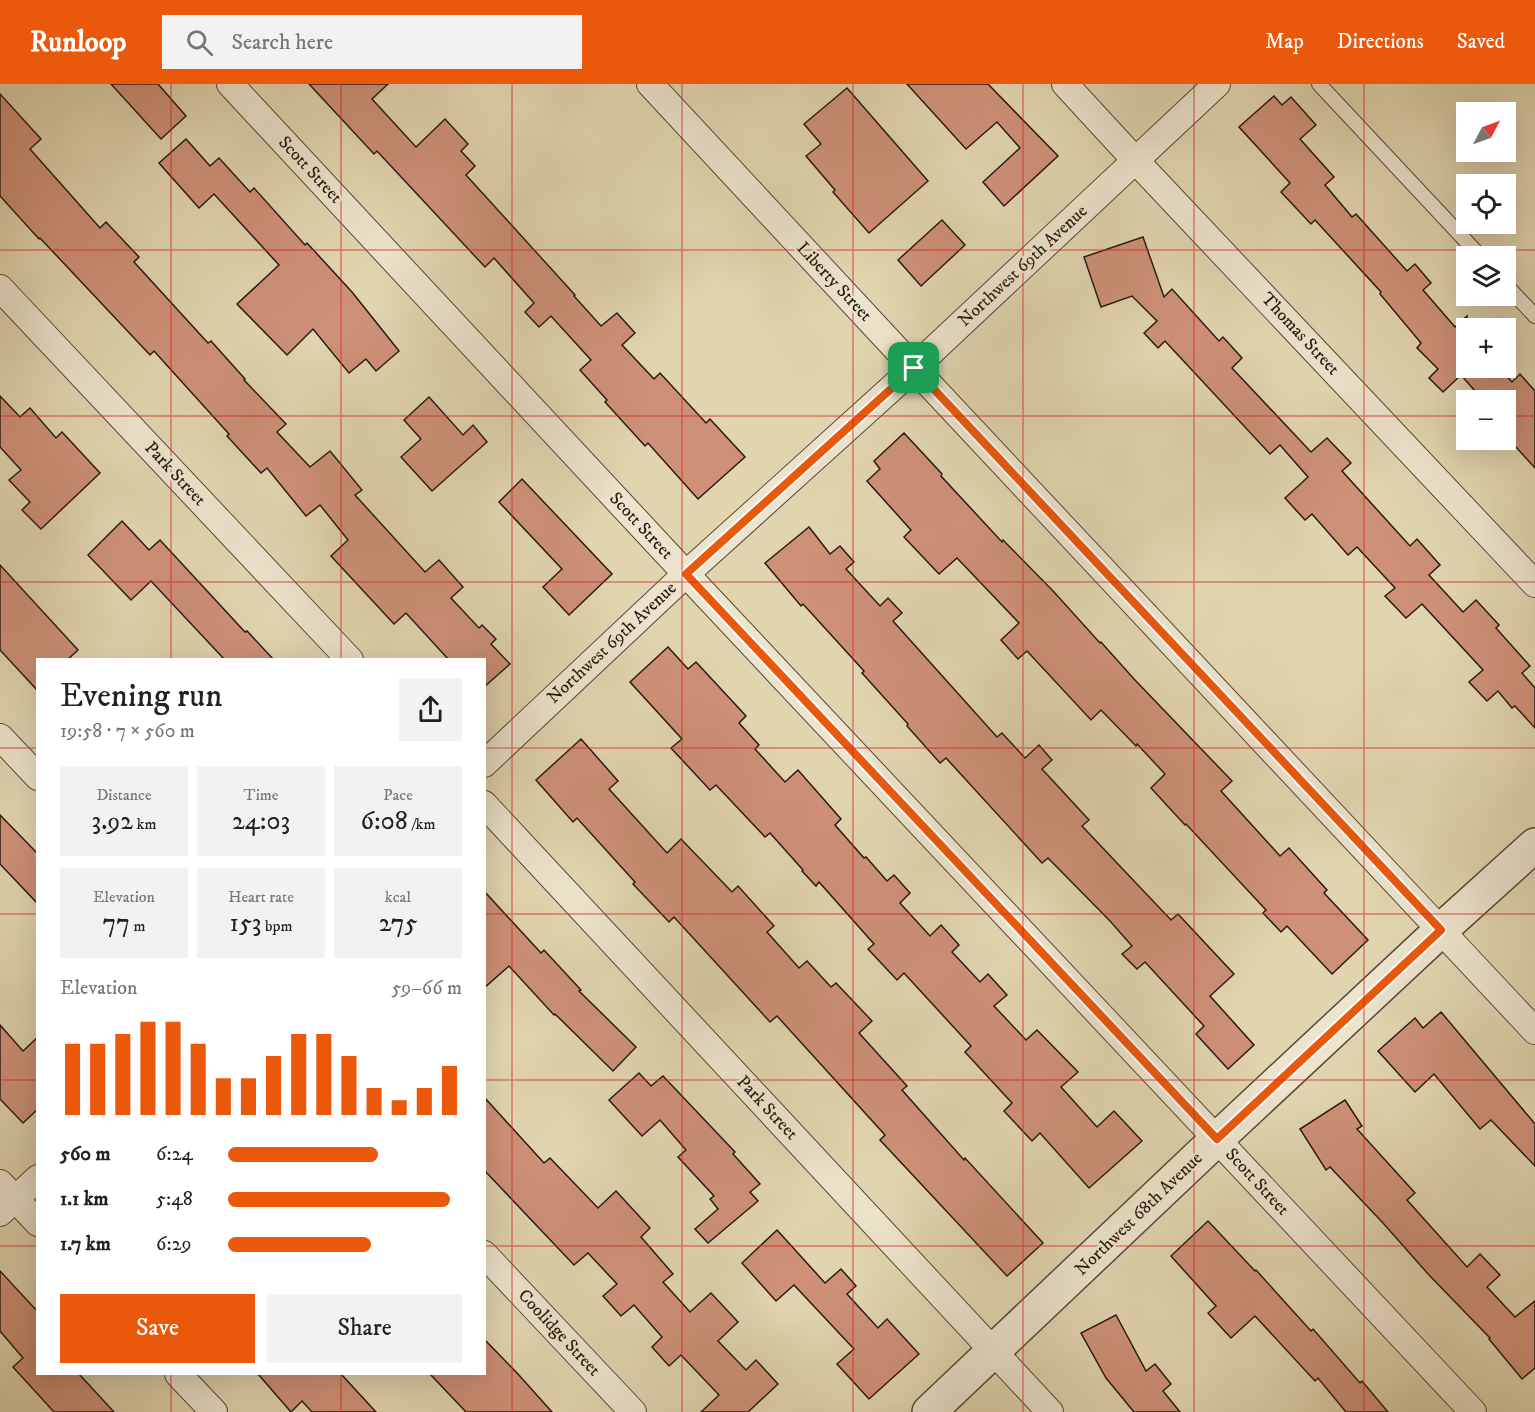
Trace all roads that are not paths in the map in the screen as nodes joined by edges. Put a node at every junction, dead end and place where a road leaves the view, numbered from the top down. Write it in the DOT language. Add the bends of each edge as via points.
graph roads {
  1 [pos="230,84"];
  2 [pos="651,84"];
  3 [pos="1065,84"];
  4 [pos="1217,84"];
  5 [pos="1319,84"];
  6 [pos="1135,160"];
  7 [pos="1471,246"];
  8 [pos="0,288"];
  9 [pos="1516,296"];
  10 [pos="1535,316"];
  11 [pos="914,368"];
  12 [pos="686,574"];
  13 [pos="1535,584"];
  14 [pos="348,658"];
  15 [pos="0,737"];
  16 [pos="486,762"];
  17 [pos="36,775"];
  18 [pos="486,806"];
  19 [pos="1535,845"];
  20 [pos="1441,930"];
  21 [pos="1535,1031"];
  22 [pos="1217,1139"];
  23 [pos="36,1179"];
  24 [pos="5,1198"];
  25 [pos="36,1221"];
  26 [pos="486,1256"];
  27 [pos="994,1352"];
  28 [pos="179,1375"];
  29 [pos="214,1412"];
  30 [pos="633,1412"];
  31 [pos="929,1412"];
  32 [pos="1050,1412"];
  33 [pos="1473,1412"];
  1 -- 12 [label="street, Scott Street"];
  2 -- 11 [label="street, Liberty Street"];
  3 -- 6 [label="street, Thomas Street"];
  4 -- 6 [label="street, Northwest 69th Avenue"];
  5 -- 7 [label="lane"];
  6 -- 11 [label="street, Northwest 69th Avenue"];
  6 -- 13 [label="street, Thomas Street"];
  8 -- 14 [label="street, Park Street"];
  9 -- 10 [label="lane"];
  11 -- 12 [label="street, Northwest 69th Avenue"];
  11 -- 20 [label="street, Liberty Street"];
  12 -- 16 [label="street, Northwest 69th Avenue"];
  12 -- 22 [label="street, Scott Street"];
  15 -- 17 [label="street"];
  18 -- 27 [label="street, Park Street"];
  19 -- 20 [label="street, Northwest 68th Avenue"];
  20 -- 21 [label="street, Liberty Street"];
  20 -- 22 [label="street, Northwest 68th Avenue"];
  22 -- 27 [label="street, Northwest 68th Avenue"];
  22 -- 33 [label="street, Scott Street"];
  23 -- 24 [label="street"];
  24 -- 25 [label="street"];
  26 -- 30 [label="street, Coolidge Street"];
  27 -- 31 [label="street, Northwest 68th Avenue"];
  27 -- 32 [label="street, Park Street"];
  28 -- 29 [label="street"];
}
